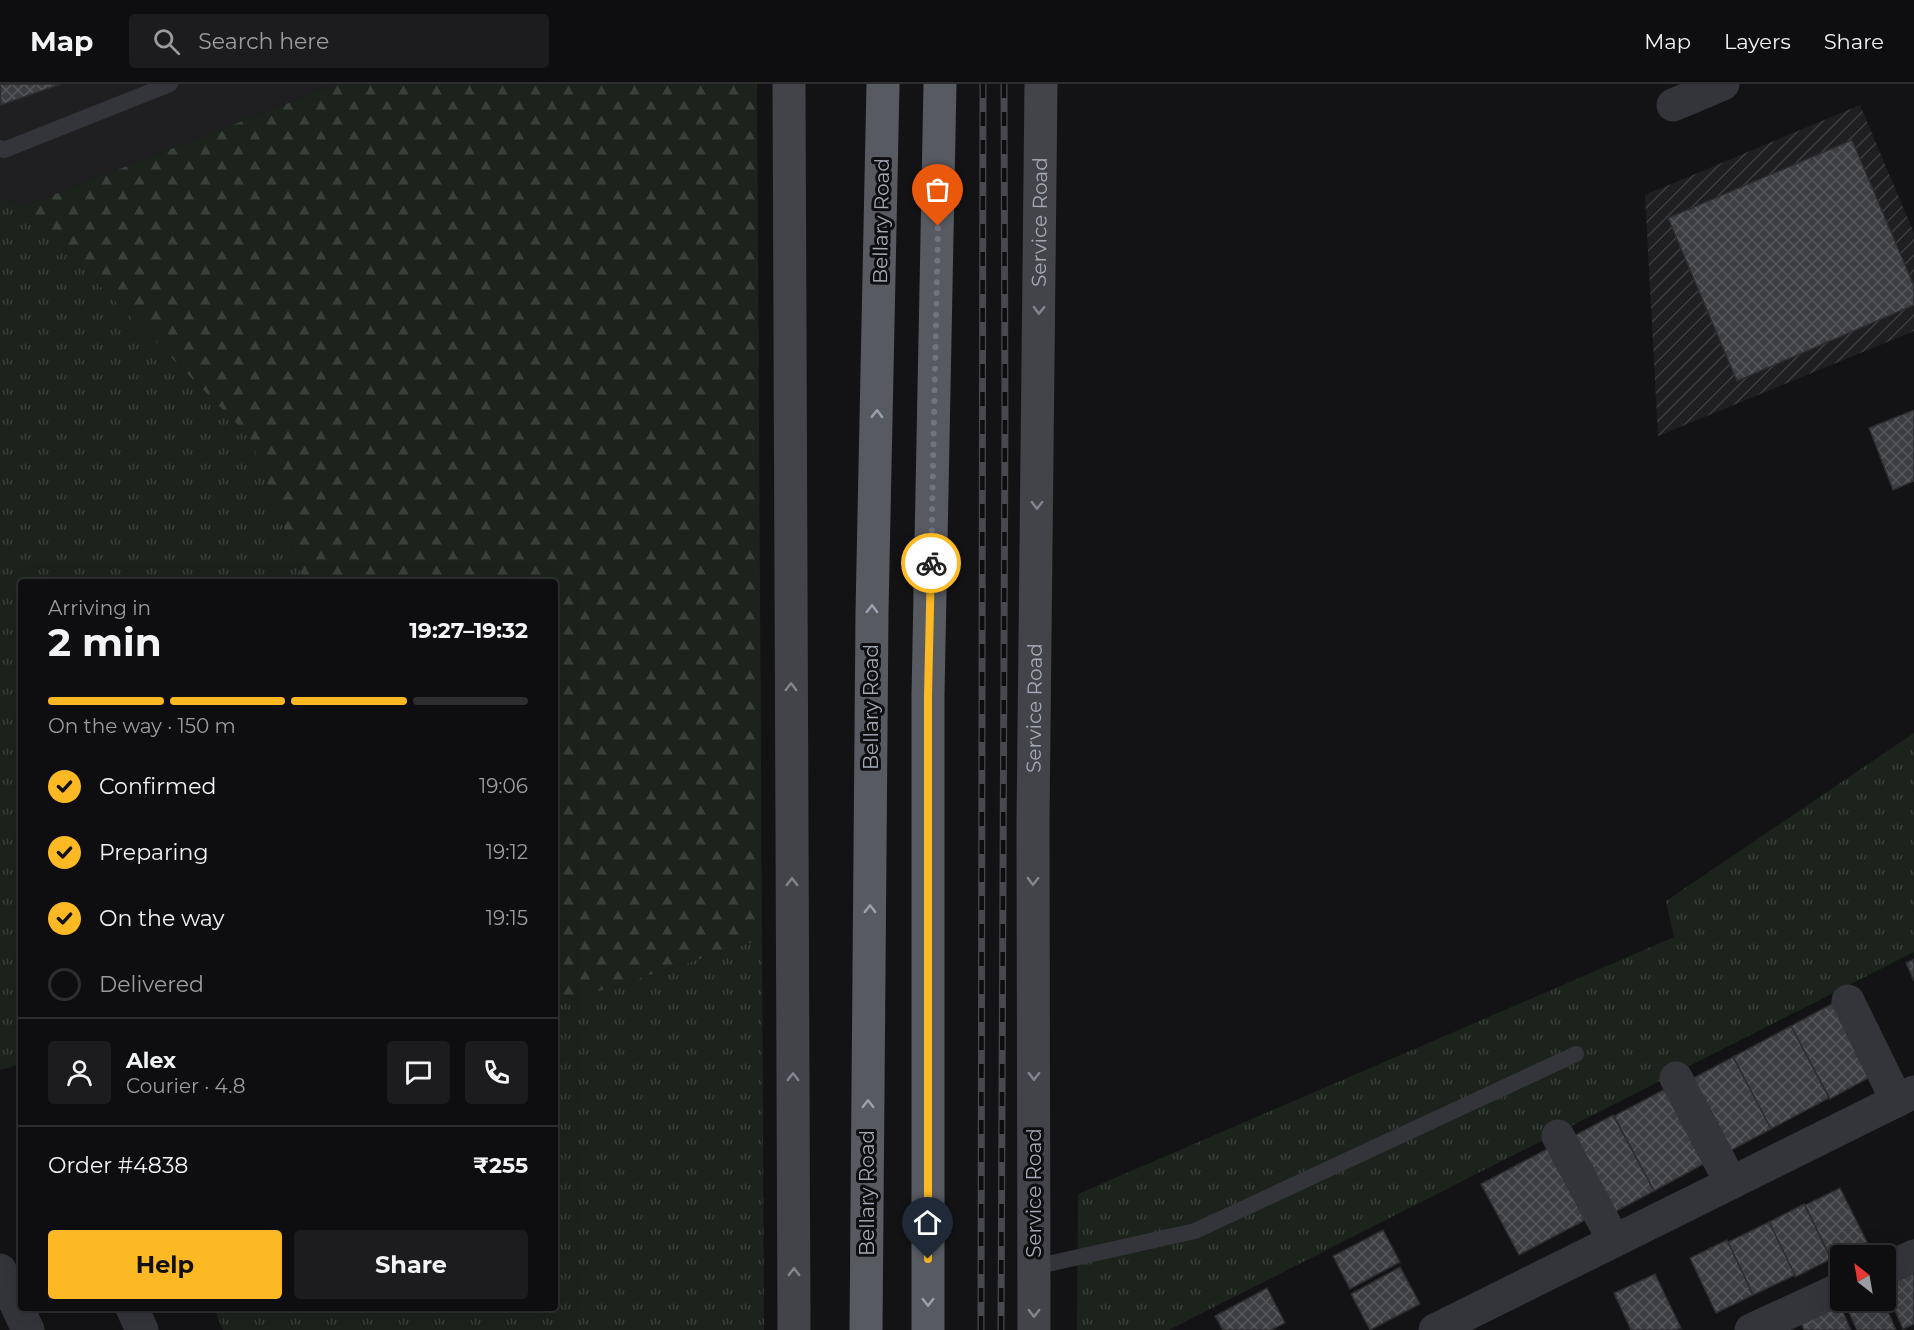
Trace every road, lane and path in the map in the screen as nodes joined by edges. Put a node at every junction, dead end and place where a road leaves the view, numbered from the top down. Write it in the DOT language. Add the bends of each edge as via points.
graph roads {
  1 [pos="170,84"];
  2 [pos="789,84"];
  3 [pos="883,84"];
  4 [pos="1041,84"];
  5 [pos="1723,84"];
  6 [pos="940,97"];
  7 [pos="1673,105"];
  8 [pos="0,147"];
  9 [pos="1848,1001"];
  10 [pos="1576,1054"];
  11 [pos="1676,1078"];
  12 [pos="1905,1097"];
  13 [pos="1558,1136"];
  14 [pos="1731,1183"];
  15 [pos="1614,1241"];
  16 [pos="1914,1256"];
  17 [pos="1896,1264"];
  18 [pos="1034,1267"];
  19 [pos="0,1270"];
  20 [pos="1830,1294"];
  21 [pos="18,1310"];
  22 [pos="18,1311"];
  23 [pos="133,1311"];
  24 [pos="27,1330"];
  25 [pos="142,1330"];
  26 [pos="794,1330"];
  27 [pos="866,1330"];
  28 [pos="928,1330"];
  29 [pos="1034,1330"];
  30 [pos="1435,1330"];
  31 [pos="1751,1330"];
  1 -- 8 [label="lane" via="4,150"];
  26 -- 2 [label="main road, one-way"];
  27 -- 3 [label="highway, Bellary Road, one-way" via="872,600"];
  4 -- 18 [label="main road, Service Road, one-way" via="1033,823"];
  5 -- 7 [label="street"];
  6 -- 28 [label="highway, one-way" via="928,695"];
  9 -- 12 [label="street"];
  10 -- 18 [label="lane" via="1195,1231"];
  11 -- 14 [label="street"];
  12 -- 14 [label="street"];
  13 -- 15 [label="street"];
  14 -- 15 [label="street"];
  15 -- 30 [label="street"];
  16 -- 17 [label="street"];
  18 -- 29 [label="main road, Service Road, one-way"];
  19 -- 21 [label="street"];
  20 -- 31 [label="street"];
  22 -- 24 [label="street"];
  23 -- 25 [label="street"];
}
